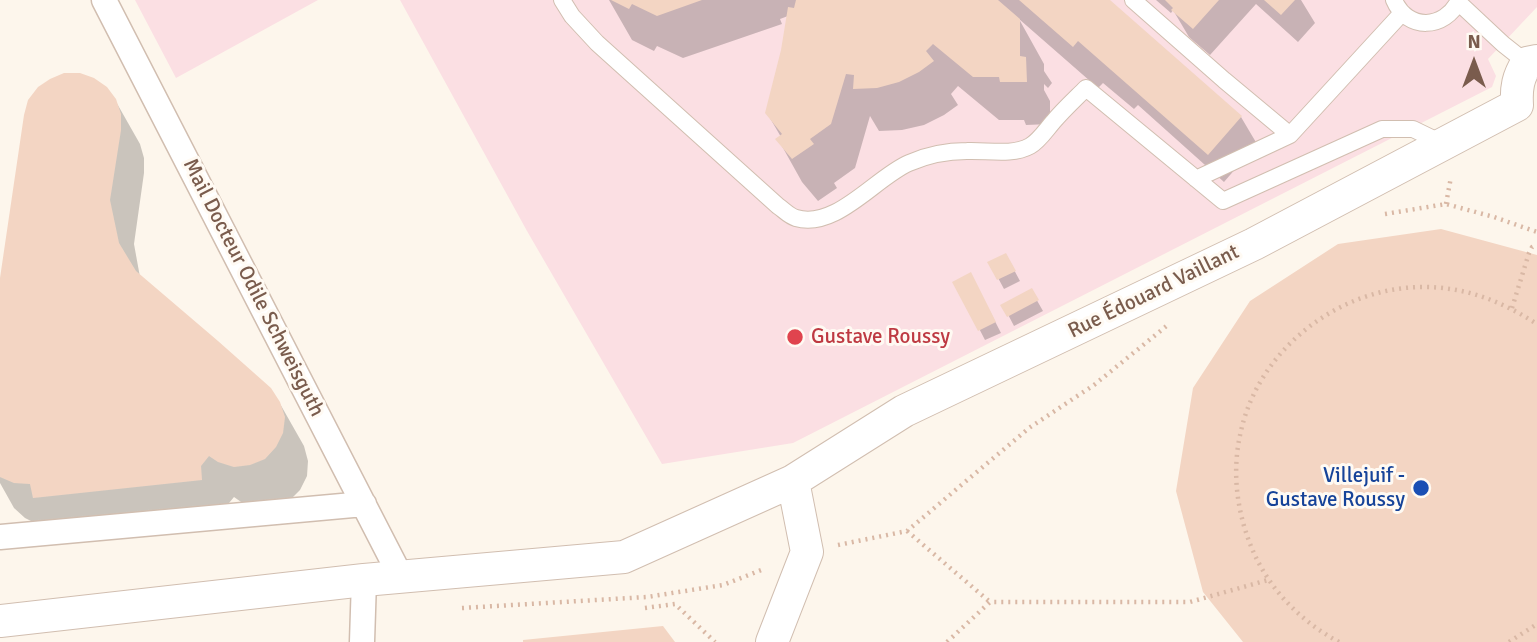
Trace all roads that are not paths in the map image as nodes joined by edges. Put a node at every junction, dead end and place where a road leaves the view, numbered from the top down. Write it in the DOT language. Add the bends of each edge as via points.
graph roads {
  1 [pos="104,0"];
  2 [pos="562,0"];
  3 [pos="1133,0"];
  4 [pos="1458,1"];
  5 [pos="1398,7"];
  6 [pos="1532,62"];
  7 [pos="1527,107"];
  8 [pos="1290,135"];
  9 [pos="1444,144"];
  10 [pos="1196,179"];
  11 [pos="793,481"];
  12 [pos="364,504"];
  13 [pos="0,537"];
  14 [pos="401,577"];
  15 [pos="364,580"];
  16 [pos="0,621"];
  17 [pos="362,642"];
  18 [pos="772,642"];
  1 -- 12 [label="street, Mail Docteur Odile Schweisguth"];
  2 -- 10 [label="lane" via="597,43 796,218 832,213 899,167 919,159 947,152 1032,145 1086,88"];
  3 -- 8 [label="lane"];
  4 -- 5 [label="lane" via="1452,12 1433,23 1411,19"];
  4 -- 6 [label="lane" via="1503,44"];
  5 -- 8 [label="lane"];
  6 -- 7 [label="street" via="1519,76 1516,90"];
  7 -- 9 [label="street, Rue Édouard Vaillant"];
  8 -- 10 [label="lane"];
  9 -- 10 [label="lane" via="1413,129 1382,129 1223,201"];
  9 -- 11 [label="street, Rue Édouard Vaillant" via="1254,244 904,411"];
  11 -- 14 [label="street, Rue Édouard Vaillant" via="624,557"];
  11 -- 18 [label="street" via="807,552"];
  12 -- 13 [label="street"];
  12 -- 14 [label="street, Mail Docteur Odile Schweisguth"];
  14 -- 15 [label="street, Rue Édouard Vaillant"];
  15 -- 16 [label="street, Rue Édouard Vaillant"];
  15 -- 17 [label="street"];
}
